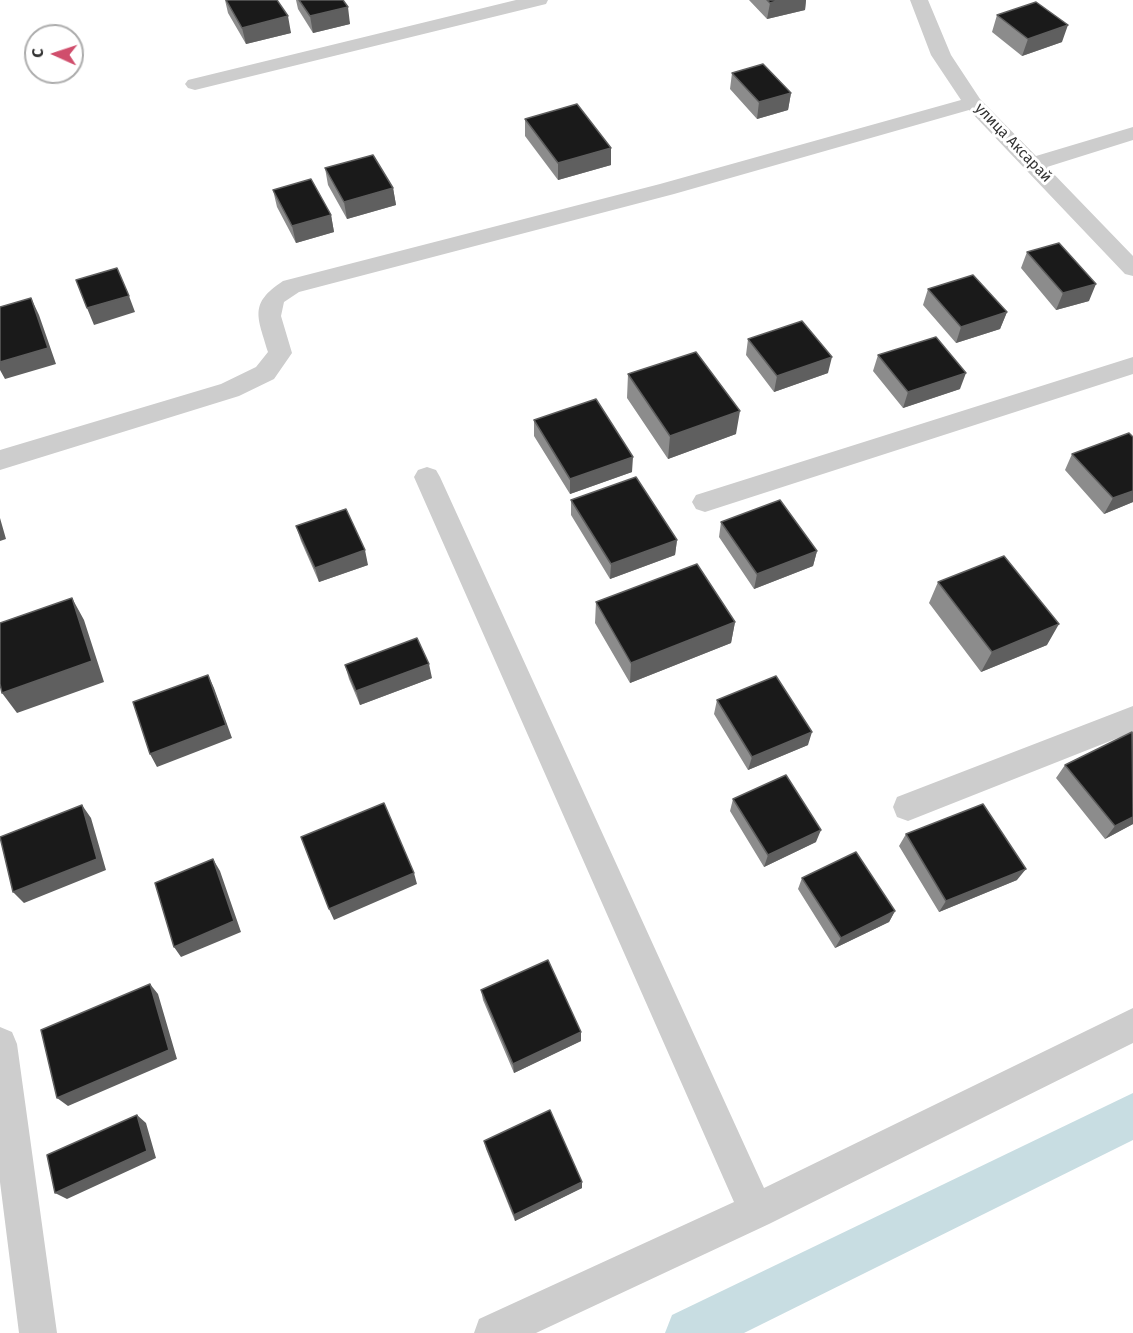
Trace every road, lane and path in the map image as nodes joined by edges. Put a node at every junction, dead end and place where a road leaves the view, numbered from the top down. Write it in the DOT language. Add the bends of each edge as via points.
graph roads {
  1 [pos="539,0"];
  2 [pos="919,0"];
  3 [pos="195,84"];
  4 [pos="973,103"];
  5 [pos="1133,133"];
  6 [pos="1034,164"];
  7 [pos="1133,269"];
  8 [pos="1133,364"];
  9 [pos="0,460"];
  10 [pos="427,477"];
  11 [pos="705,502"];
  12 [pos="1133,719"];
  13 [pos="908,807"];
  14 [pos="1133,1025"];
  15 [pos="0,1044"];
  16 [pos="756,1211"];
  17 [pos="38,1333"];
  18 [pos="493,1333"];
  1 -- 3 [label="street"];
  2 -- 4 [label="street, улица Аксарай" via="941,55"];
  4 -- 6 [label="street, улица Аксарай"];
  4 -- 9 [label="street" via="666,189 291,286 273,298 269,316 280,353 265,373 230,390"];
  5 -- 6 [label="street"];
  6 -- 7 [label="street, улица Аксарай"];
  8 -- 11 [label="street"];
  10 -- 16 [label="street"];
  12 -- 13 [label="street"];
  14 -- 16 [label="street"];
  15 -- 17 [label="street"];
  16 -- 18 [label="street"];
}
